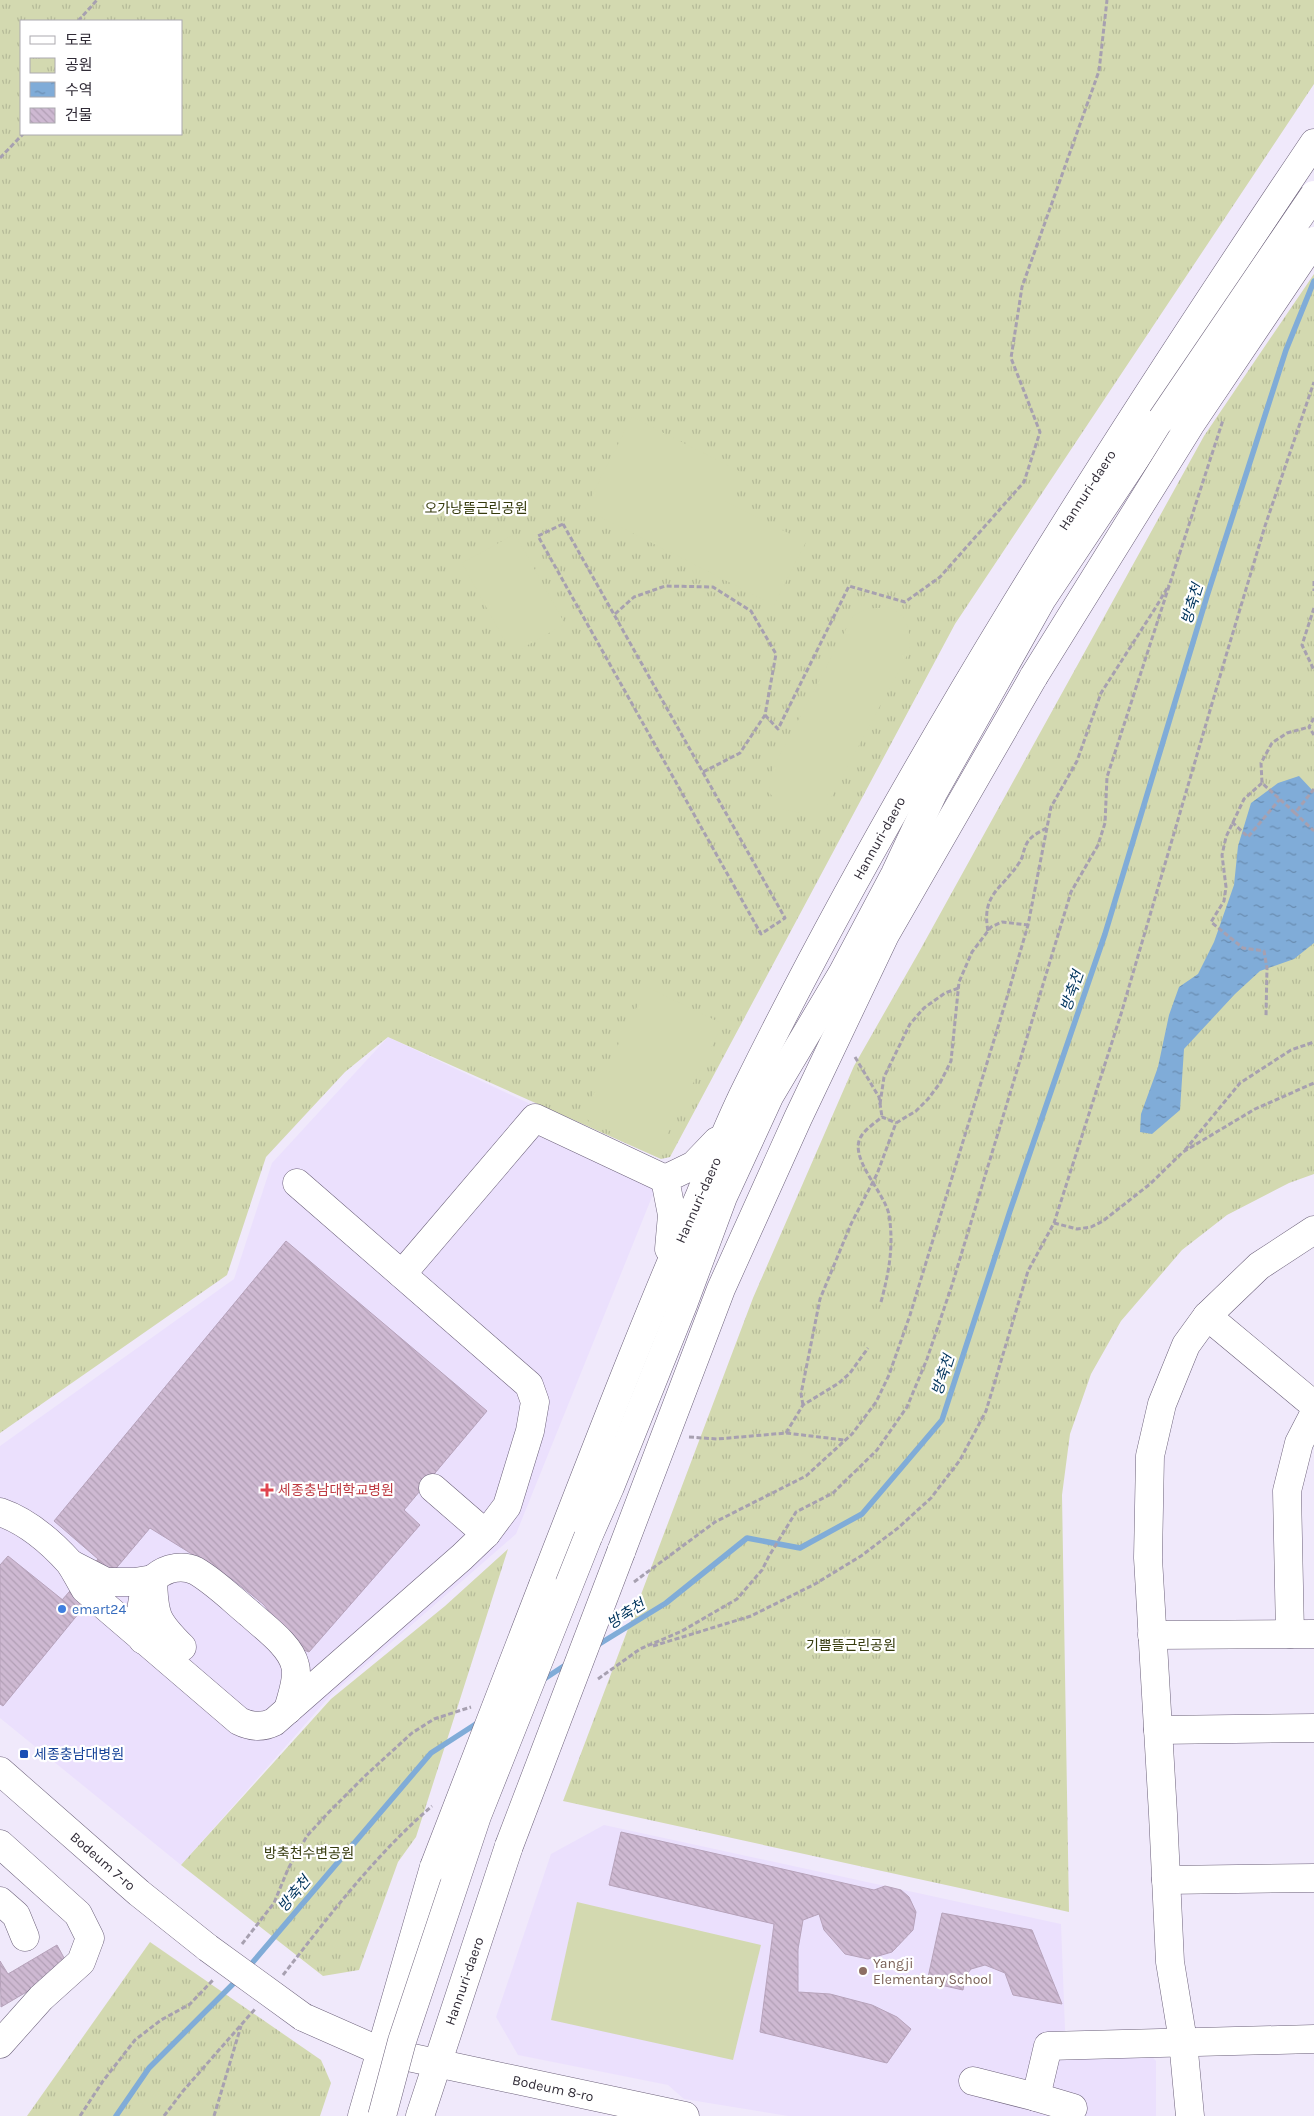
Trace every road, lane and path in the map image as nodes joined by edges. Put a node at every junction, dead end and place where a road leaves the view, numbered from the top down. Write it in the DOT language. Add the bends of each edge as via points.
graph roads {
  1 [pos="98,0"];
  2 [pos="1107,0"];
  3 [pos="79,20"];
  4 [pos="22,135"];
  5 [pos="1314,143"];
  6 [pos="0,158"];
  7 [pos="1314,195"];
  8 [pos="1314,242"];
  9 [pos="1314,382"];
  10 [pos="1224,414"];
  11 [pos="1172,578"];
  12 [pos="1314,581"];
  13 [pos="1314,591"];
  14 [pos="1314,608"];
  15 [pos="615,614"];
  16 [pos="1314,670"];
  17 [pos="765,715"];
  18 [pos="1314,718"];
  19 [pos="1309,727"];
  20 [pos="1314,735"];
  21 [pos="703,772"];
  22 [pos="1262,783"];
  23 [pos="1314,790"];
  24 [pos="1280,798"];
  25 [pos="1295,813"];
  26 [pos="1232,822"];
  27 [pos="1047,828"];
  28 [pos="1314,831"];
  29 [pos="1028,925"];
  30 [pos="988,931"];
  31 [pos="959,988"];
  32 [pos="1266,1016"];
  33 [pos="1314,1042"];
  34 [pos="855,1057"];
  35 [pos="1314,1083"];
  36 [pos="880,1104"];
  37 [pos="882,1117"];
  38 [pos="896,1123"];
  39 [pos="728,1129"];
  40 [pos="1183,1152"];
  41 [pos="665,1179"];
  42 [pos="872,1182"];
  43 [pos="297,1183"];
  44 [pos="1054,1223"];
  45 [pos="1314,1230"];
  46 [pos="668,1268"];
  47 [pos="402,1274"];
  48 [pos="881,1302"];
  49 [pos="1207,1316"];
  50 [pos="868,1348"];
  51 [pos="1314,1405"];
  52 [pos="803,1406"];
  53 [pos="1314,1414"];
  54 [pos="786,1433"];
  55 [pos="688,1436"];
  56 [pos="845,1440"];
  57 [pos="433,1488"];
  58 [pos="0,1512"];
  59 [pos="486,1534"];
  60 [pos="769,1556"];
  61 [pos="70,1564"];
  62 [pos="153,1579"];
  63 [pos="634,1583"];
  64 [pos="387,1622"];
  65 [pos="1302,1634"];
  66 [pos="1152,1636"];
  67 [pos="143,1640"];
  68 [pos="182,1647"];
  69 [pos="640,1649"];
  70 [pos="291,1653"];
  71 [pos="478,1703"];
  72 [pos="288,1710"];
  73 [pos="1314,1728"];
  74 [pos="1158,1730"];
  75 [pos="0,1771"];
  76 [pos="0,1844"];
  77 [pos="1314,1878"];
  78 [pos="1166,1880"];
  79 [pos="0,1902"];
  80 [pos="25,1937"];
  81 [pos="238,1950"];
  82 [pos="214,1978"];
  83 [pos="242,2023"];
  84 [pos="1314,2039"];
  85 [pos="1183,2041"];
  86 [pos="0,2044"];
  87 [pos="380,2050"];
  88 [pos="429,2062"];
  89 [pos="973,2081"];
  90 [pos="1036,2097"];
  91 [pos="1073,2108"];
  92 [pos="80,2116"];
  93 [pos="214,2116"];
  94 [pos="362,2116"];
  95 [pos="382,2116"];
  96 [pos="420,2116"];
  97 [pos="681,2116"];
  98 [pos="1190,2116"];
  1 -- 3 [label="path"];
  2 -- 17 [label="path" via="1099,71 1022,286 1011,358 1040,432 1024,482 940,578 905,602 849,586 778,729"];
  4 -- 6 [label="path"];
  5 -- 39 [label="street, Hannuri-daero" via="1048,550 928,751 833,922"];
  7 -- 95 [label="street, bridge" via="1042,599 932,793 895,874 842,974 770,1095 722,1197 684,1302 477,1816 402,2040"];
  8 -- 88 [label="street, Hannuri-daero, bridge" via="1190,425 1034,676 885,935 720,1288"];
  9 -- 44 [label="path" via="1266,526 1121,1014"];
  10 -- 11 [label="path"];
  11 -- 27 [label="path" via="1101,693 1077,761 1051,807"];
  11 -- 60 [label="path" via="1107,778 1103,831 1071,892 927,1359 907,1407 877,1450 833,1492 796,1512"];
  12 -- 13 [label="path"];
  14 -- 16 [label="path" via="1302,645"];
  15 -- 17 [label="path" via="634,597 665,586 713,587 751,611 776,654"];
  15 -- 21 [label="path"];
  15 -- 21 [label="path" via="563,524 538,536 761,934 785,918"];
  17 -- 21 [label="path" via="740,753"];
  18 -- 19 [label="path"];
  19 -- 20 [label="path"];
  19 -- 22 [label="path" via="1287,733 1272,743 1261,764"];
  22 -- 24 [label="path"];
  22 -- 26 [label="path" via="1244,799"];
  23 -- 25 [label="path"];
  24 -- 25 [label="path"];
  24 -- 26 [label="path" via="1248,837"];
  25 -- 28 [label="path"];
  26 -- 32 [label="path" via="1222,855 1226,887 1224,901 1211,922 1243,948 1264,951"];
  27 -- 29 [label="path"];
  27 -- 30 [label="path" via="1026,843 1020,862 993,893 988,906"];
  29 -- 30 [label="path" via="1002,922"];
  29 -- 56 [label="path" via="889,1374 876,1402"];
  30 -- 31 [label="path" via="972,952"];
  31 -- 36 [label="path" via="945,993 924,1008 910,1024 884,1077"];
  31 -- 38 [label="path" via="951,1061 928,1099"];
  33 -- 40 [label="path" via="1291,1050 1240,1083"];
  34 -- 36 [label="path"];
  35 -- 40 [label="path" via="1255,1109"];
  36 -- 37 [label="path"];
  37 -- 38 [label="path"];
  37 -- 42 [label="path" via="860,1137 864,1168"];
  38 -- 42 [label="path"];
  39 -- 41 [label="street" via="694,1165"];
  39 -- 46 [label="street, Hannuri-daero"];
  40 -- 44 [label="path" via="1150,1184 1103,1221 1077,1229"];
  41 -- 46 [label="street" via="672,1215"];
  41 -- 47 [label="street" via="534,1118"];
  42 -- 48 [label="path" via="884,1199 892,1250"];
  42 -- 52 [label="path" via="837,1255 816,1312 801,1394"];
  43 -- 47 [label="street"];
  44 -- 69 [label="path" via="1028,1271 986,1411 960,1460 931,1498 898,1528 815,1584 751,1616"];
  45 -- 49 [label="street" via="1259,1266"];
  46 -- 87 [label="street, Hannuri-daero, bridge" via="434,1868"];
  47 -- 59 [label="street" via="529,1385 534,1402 530,1431 507,1506"];
  49 -- 51 [label="street"];
  49 -- 66 [label="street" via="1186,1345 1162,1404 1150,1456 1148,1558"];
  50 -- 52 [label="path" via="839,1383"];
  52 -- 54 [label="path"];
  53 -- 65 [label="street" via="1299,1443 1287,1491"];
  54 -- 55 [label="path" via="717,1439"];
  54 -- 56 [label="path"];
  56 -- 63 [label="path" via="806,1476 715,1522"];
  57 -- 59 [label="street"];
  58 -- 61 [label="street" via="24,1523"];
  59 -- 64 [label="street"];
  61 -- 62 [label="street" via="106,1582"];
  61 -- 67 [label="street" via="85,1589"];
  62 -- 67 [label="street" via="142,1598"];
  62 -- 68 [label="street" via="156,1617"];
  62 -- 70 [label="street" via="178,1567 195,1570"];
  64 -- 70 [label="street" via="322,1657 306,1659"];
  64 -- 72 [label="street"];
  65 -- 66 [label="street"];
  66 -- 74 [label="street"];
  67 -- 72 [label="street" via="239,1721 266,1726"];
  70 -- 72 [label="street" via="296,1667"];
  71 -- 81 [label="path" via="434,1719 412,1733 327,1814 307,1836 274,1903"];
  73 -- 74 [label="street"];
  74 -- 78 [label="street"];
  75 -- 87 [label="street, Bodeum 7-ro, bridge" via="139,1893 303,2018"];
  76 -- 86 [label="street" via="78,1914 90,1938 81,1962 41,1998"];
  77 -- 78 [label="street"];
  78 -- 85 [label="street" via="1170,1962"];
  79 -- 80 [label="street" via="16,1915"];
  82 -- 92 [label="path" via="190,2004 160,2020 135,2040 102,2081"];
  83 -- 93 [label="path"];
  84 -- 85 [label="street"];
  85 -- 90 [label="street" via="1048,2046"];
  85 -- 98 [label="street"];
  87 -- 88 [label="street"];
  87 -- 94 [label="street"];
  88 -- 96 [label="street, Hannuri-daero"];
  88 -- 97 [label="street, Bodeum 8-ro"];
  89 -- 90 [label="street"];
  90 -- 91 [label="street"];
}
